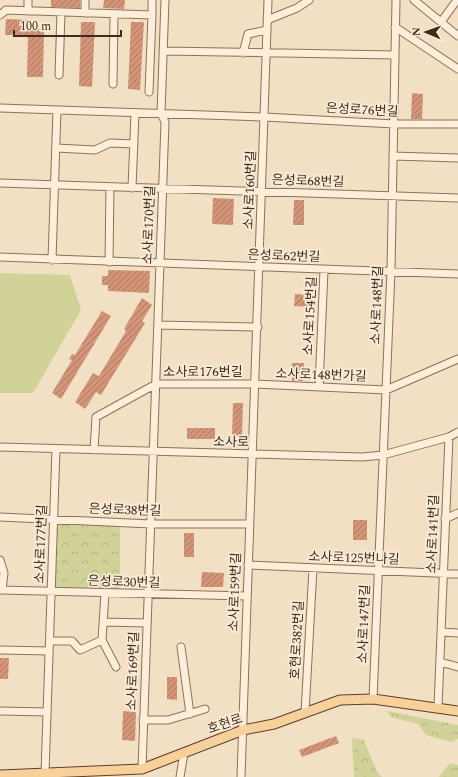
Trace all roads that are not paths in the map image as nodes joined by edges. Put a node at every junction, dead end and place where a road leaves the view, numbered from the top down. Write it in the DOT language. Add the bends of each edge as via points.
graph roads {
  1 [pos="28,0"];
  2 [pos="85,0"];
  3 [pos="152,0"];
  4 [pos="165,0"];
  5 [pos="268,0"];
  6 [pos="309,0"];
  7 [pos="396,0"];
  8 [pos="414,0"];
  9 [pos="457,0"];
  10 [pos="28,11"];
  11 [pos="61,12"];
  12 [pos="85,13"];
  13 [pos="114,14"];
  14 [pos="0,15"];
  15 [pos="152,15"];
  16 [pos="267,20"];
  17 [pos="441,22"];
  18 [pos="395,27"];
  19 [pos="267,30"];
  20 [pos="458,36"];
  21 [pos="164,51"];
  22 [pos="243,53"];
  23 [pos="266,53"];
  24 [pos="395,55"];
  25 [pos="458,69"];
  26 [pos="59,75"];
  27 [pos="113,84"];
  28 [pos="149,92"];
  29 [pos="0,108"];
  30 [pos="57,110"];
  31 [pos="135,113"];
  32 [pos="161,113"];
  33 [pos="264,116"];
  34 [pos="394,124"];
  35 [pos="458,124"];
  36 [pos="134,144"];
  37 [pos="56,148"];
  38 [pos="393,156"];
  39 [pos="458,158"];
  40 [pos="0,182"];
  41 [pos="54,185"];
  42 [pos="110,187"];
  43 [pos="132,188"];
  44 [pos="163,189"];
  45 [pos="262,192"];
  46 [pos="392,197"];
  47 [pos="458,198"];
  48 [pos="0,257"];
  49 [pos="52,260"];
  50 [pos="108,262"];
  51 [pos="160,263"];
  52 [pos="260,267"];
  53 [pos="324,270"];
  54 [pos="391,272"];
  55 [pos="458,273"];
  56 [pos="158,325"];
  57 [pos="258,327"];
  58 [pos="458,359"];
  59 [pos="156,384"];
  60 [pos="255,384"];
  61 [pos="319,387"];
  62 [pos="386,390"];
  63 [pos="458,432"];
  64 [pos="449,437"];
  65 [pos="0,447"];
  66 [pos="56,449"];
  67 [pos="94,450"];
  68 [pos="153,452"];
  69 [pos="252,454"];
  70 [pos="383,455"];
  71 [pos="458,513"];
  72 [pos="0,517"];
  73 [pos="446,519"];
  74 [pos="54,520"];
  75 [pos="151,524"];
  76 [pos="250,524"];
  77 [pos="0,560"];
  78 [pos="248,566"];
  79 [pos="313,568"];
  80 [pos="378,571"];
  81 [pos="443,573"];
  82 [pos="458,574"];
  83 [pos="1,590"];
  84 [pos="51,592"];
  85 [pos="105,593"];
  86 [pos="148,595"];
  87 [pos="247,596"];
  88 [pos="103,622"];
  89 [pos="147,623"];
  90 [pos="441,632"];
  91 [pos="458,633"];
  92 [pos="102,640"];
  93 [pos="50,641"];
  94 [pos="181,647"];
  95 [pos="0,650"];
  96 [pos="49,651"];
  97 [pos="440,662"];
  98 [pos="116,667"];
  99 [pos="458,667"];
  100 [pos="373,699"];
  101 [pos="438,707"];
  102 [pos="205,710"];
  103 [pos="0,711"];
  104 [pos="458,711"];
  105 [pos="47,712"];
  106 [pos="305,712"];
  107 [pos="190,714"];
  108 [pos="143,720"];
  109 [pos="243,730"];
  110 [pos="184,753"];
  111 [pos="142,769"];
  112 [pos="45,773"];
  113 [pos="131,773"];
  114 [pos="101,774"];
  115 [pos="0,775"];
  116 [pos="30,775"];
  117 [pos="62,775"];
  118 [pos="180,777"];
  119 [pos="241,777"];
  1 -- 10 [label="street"];
  2 -- 12 [label="street"];
  3 -- 15 [label="street"];
  4 -- 21 [label="street, 소사로170번길"];
  5 -- 16 [label="street, 소사로160번길"];
  6 -- 16 [label="street" via="297,8"];
  7 -- 18 [label="street, 소사로148번길"];
  8 -- 17 [label="street"];
  9 -- 17 [label="street"];
  10 -- 11 [label="street"];
  10 -- 14 [label="street" via="6,10"];
  11 -- 12 [label="street"];
  11 -- 26 [label="street"];
  12 -- 13 [label="street"];
  13 -- 15 [label="street"];
  13 -- 27 [label="street"];
  15 -- 28 [label="street"];
  16 -- 19 [label="street, 소사로160번길"];
  17 -- 20 [label="street"];
  18 -- 24 [label="street, 소사로148번길"];
  18 -- 25 [label="street"];
  19 -- 22 [label="street" via="248,34"];
  19 -- 23 [label="street, 소사로160번길"];
  21 -- 22 [label="street"];
  21 -- 32 [label="street, 소사로170번길"];
  22 -- 23 [label="street"];
  23 -- 24 [label="street"];
  23 -- 33 [label="street, 소사로160번길"];
  24 -- 34 [label="street, 소사로148번길"];
  29 -- 30 [label="street, 은성로76번길"];
  30 -- 31 [label="street, 은성로76번길"];
  30 -- 37 [label="street"];
  31 -- 32 [label="street, 은성로76번길"];
  31 -- 36 [label="street"];
  32 -- 33 [label="street, 은성로76번길"];
  32 -- 44 [label="street, 소사로170번길" via="165,122"];
  33 -- 34 [label="street, 은성로76번길"];
  33 -- 45 [label="street, 소사로160번길"];
  34 -- 35 [label="street, 은성로76번길"];
  34 -- 38 [label="street, 소사로148번길"];
  36 -- 37 [label="street" via="110,143 95,150"];
  36 -- 43 [label="street"];
  37 -- 41 [label="street"];
  38 -- 39 [label="street"];
  38 -- 46 [label="street, 소사로148번길"];
  40 -- 41 [label="street, 은성로68번길"];
  41 -- 42 [label="street, 은성로68번길"];
  41 -- 49 [label="street"];
  42 -- 43 [label="street, 은성로68번길"];
  42 -- 50 [label="street"];
  43 -- 44 [label="street, 은성로68번길"];
  44 -- 45 [label="street, 은성로68번길"];
  44 -- 51 [label="street, 소사로170번길"];
  45 -- 46 [label="street, 은성로68번길"];
  45 -- 52 [label="street, 소사로160번길"];
  46 -- 47 [label="street, 은성로68번길"];
  46 -- 54 [label="street, 소사로148번길"];
  48 -- 49 [label="street, 은성로62번길"];
  49 -- 50 [label="street, 은성로62번길"];
  50 -- 51 [label="street, 은성로62번길"];
  51 -- 52 [label="street, 은성로62번길"];
  51 -- 56 [label="street, 소사로170번길"];
  52 -- 53 [label="street, 은성로62번길"];
  52 -- 57 [label="street, 소사로160번길"];
  53 -- 54 [label="street, 은성로62번길"];
  53 -- 61 [label="street, 소사로154번길"];
  54 -- 55 [label="street, 은성로62번길"];
  54 -- 62 [label="street, 소사로148번길"];
  56 -- 57 [label="street"];
  56 -- 59 [label="street, 소사로170번길"];
  57 -- 60 [label="street, 소사로160번길"];
  58 -- 62 [label="street"];
  59 -- 60 [label="street, 소사로176번길"];
  59 -- 67 [label="street, 소사로176번길" via="96,417"];
  59 -- 68 [label="street, 소사로170번길"];
  60 -- 61 [label="street, 소사로148번가길"];
  60 -- 69 [label="street, 소사로160번길"];
  61 -- 62 [label="street, 소사로148번가길"];
  62 -- 70 [label="street, 소사로148번길"];
  63 -- 64 [label="street, 소사로"];
  64 -- 70 [label="street, 소사로"];
  64 -- 73 [label="street, 소사로141번길"];
  65 -- 66 [label="street, 소사로"];
  66 -- 67 [label="street, 소사로"];
  66 -- 74 [label="street, 소사로177번길"];
  67 -- 68 [label="street, 소사로"];
  68 -- 69 [label="street, 소사로"];
  68 -- 75 [label="street, 소사로169번길"];
  69 -- 70 [label="street, 소사로" via="362,457"];
  69 -- 76 [label="street, 소사로159번길"];
  70 -- 80 [label="street, 소사로147번길"];
  71 -- 73 [label="street"];
  72 -- 74 [label="street, 은성로38번길"];
  73 -- 81 [label="street, 소사로141번길"];
  74 -- 75 [label="street, 은성로38번길"];
  74 -- 84 [label="street, 소사로177번길"];
  75 -- 76 [label="street, 은성로38번길"];
  75 -- 86 [label="street, 소사로169번길"];
  76 -- 78 [label="street, 소사로159번길"];
  77 -- 83 [label="street" via="4,573"];
  78 -- 79 [label="street, 소사로125번나길"];
  78 -- 87 [label="street, 소사로159번길"];
  79 -- 80 [label="street, 소사로125번나길"];
  79 -- 106 [label="street, 호현로382번길"];
  80 -- 81 [label="street, 소사로125번나길"];
  80 -- 100 [label="street, 소사로147번길"];
  81 -- 82 [label="street, 소사로125번나길"];
  81 -- 90 [label="street, 소사로141번길"];
  83 -- 84 [label="street, 은성로30번길"];
  84 -- 85 [label="street, 은성로30번길"];
  84 -- 93 [label="street, 소사로177번길"];
  85 -- 86 [label="street, 은성로30번길"];
  85 -- 88 [label="street"];
  86 -- 87 [label="street, 은성로30번길"];
  86 -- 89 [label="street, 소사로169번길"];
  87 -- 109 [label="street, 소사로159번길"];
  88 -- 89 [label="street, 소사로169번길"];
  88 -- 92 [label="street"];
  89 -- 108 [label="street, 소사로169번길"];
  90 -- 91 [label="street"];
  90 -- 97 [label="street, 소사로141번길"];
  92 -- 93 [label="street" via="80,650 72,641"];
  92 -- 98 [label="street"];
  93 -- 96 [label="street, 소사로177번길"];
  94 -- 107 [label="street"];
  95 -- 96 [label="street"];
  96 -- 105 [label="street, 소사로177번길"];
  97 -- 99 [label="street"];
  97 -- 101 [label="street, 소사로141번길"];
  100 -- 101 [label="main road, 호현로"];
  100 -- 106 [label="main road, 호현로" via="340,700"];
  101 -- 104 [label="main road, 호현로"];
  102 -- 107 [label="street, 소사로169번길"];
  103 -- 105 [label="street"];
  105 -- 112 [label="street, 소사로177번길"];
  106 -- 109 [label="main road, 호현로" via="274,724"];
  107 -- 108 [label="street, 소사로169번길" via="168,720"];
  108 -- 111 [label="street, 소사로169번길"];
  109 -- 110 [label="main road, 호현로"];
  109 -- 119 [label="street, 소사로159번길"];
  110 -- 111 [label="main road, 호현로"];
  110 -- 118 [label="street"];
  111 -- 113 [label="main road, 호현로"];
  112 -- 116 [label="main road, 호현로"];
  112 -- 117 [label="main road, 호현로"];
  113 -- 114 [label="main road, 호현로"];
  114 -- 117 [label="main road, 호현로"];
  115 -- 116 [label="main road, 호현로"];
}
